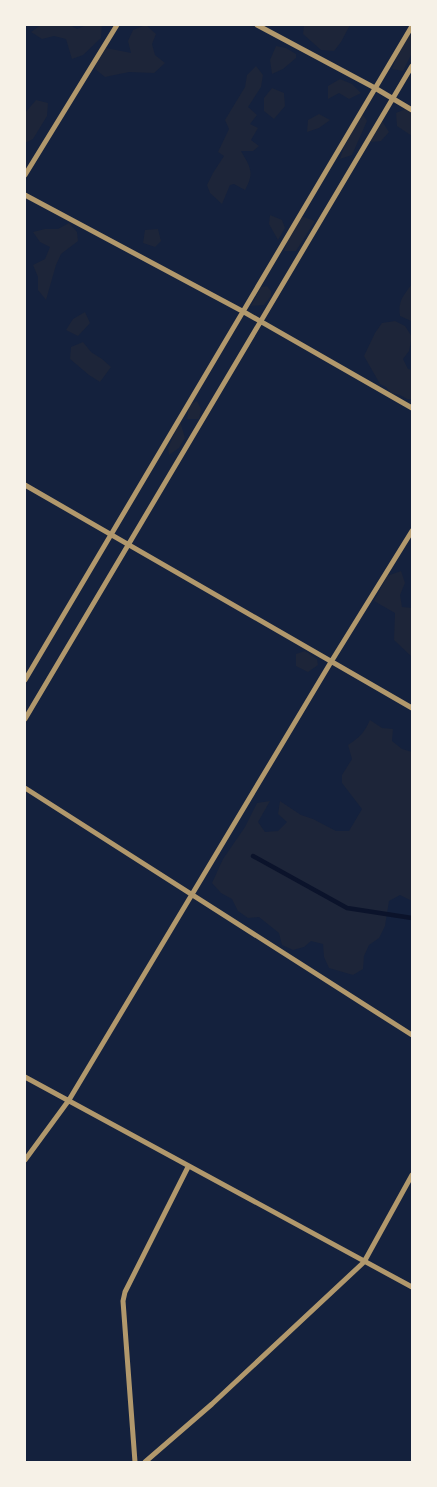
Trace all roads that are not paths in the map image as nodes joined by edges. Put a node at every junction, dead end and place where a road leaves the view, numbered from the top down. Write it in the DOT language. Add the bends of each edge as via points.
graph roads {
  1 [pos="117,25"];
  2 [pos="257,25"];
  3 [pos="412,26"];
  4 [pos="412,66"];
  5 [pos="375,88"];
  6 [pos="392,99"];
  7 [pos="412,110"];
  8 [pos="25,175"];
  9 [pos="25,194"];
  10 [pos="244,312"];
  11 [pos="260,322"];
  12 [pos="412,408"];
  13 [pos="25,485"];
  14 [pos="412,531"];
  15 [pos="112,534"];
  16 [pos="129,544"];
  17 [pos="331,662"];
  18 [pos="25,680"];
  19 [pos="412,708"];
  20 [pos="25,719"];
  21 [pos="25,788"];
  22 [pos="192,894"];
  23 [pos="412,1036"];
  24 [pos="25,1077"];
  25 [pos="69,1100"];
  26 [pos="25,1160"];
  27 [pos="188,1166"];
  28 [pos="412,1175"];
  29 [pos="364,1262"];
  30 [pos="412,1287"];
  31 [pos="135,1462"];
  32 [pos="145,1462"];
  1 -- 8 [label="street"];
  2 -- 5 [label="street"];
  3 -- 5 [label="street"];
  4 -- 6 [label="street"];
  5 -- 6 [label="street"];
  5 -- 10 [label="street"];
  6 -- 7 [label="street"];
  6 -- 11 [label="street"];
  9 -- 10 [label="street"];
  10 -- 11 [label="street"];
  10 -- 15 [label="street"];
  11 -- 12 [label="street"];
  11 -- 16 [label="street"];
  13 -- 15 [label="street"];
  14 -- 17 [label="street"];
  15 -- 16 [label="street"];
  15 -- 18 [label="street"];
  16 -- 17 [label="street"];
  16 -- 20 [label="street"];
  17 -- 19 [label="street"];
  17 -- 22 [label="street"];
  21 -- 22 [label="street"];
  22 -- 23 [label="street"];
  22 -- 25 [label="street"];
  24 -- 25 [label="street"];
  25 -- 26 [label="street"];
  25 -- 27 [label="street"];
  27 -- 29 [label="street"];
  27 -- 31 [label="street" via="123,1301"];
  28 -- 29 [label="street"];
  29 -- 30 [label="street"];
  29 -- 32 [label="street"];
}
